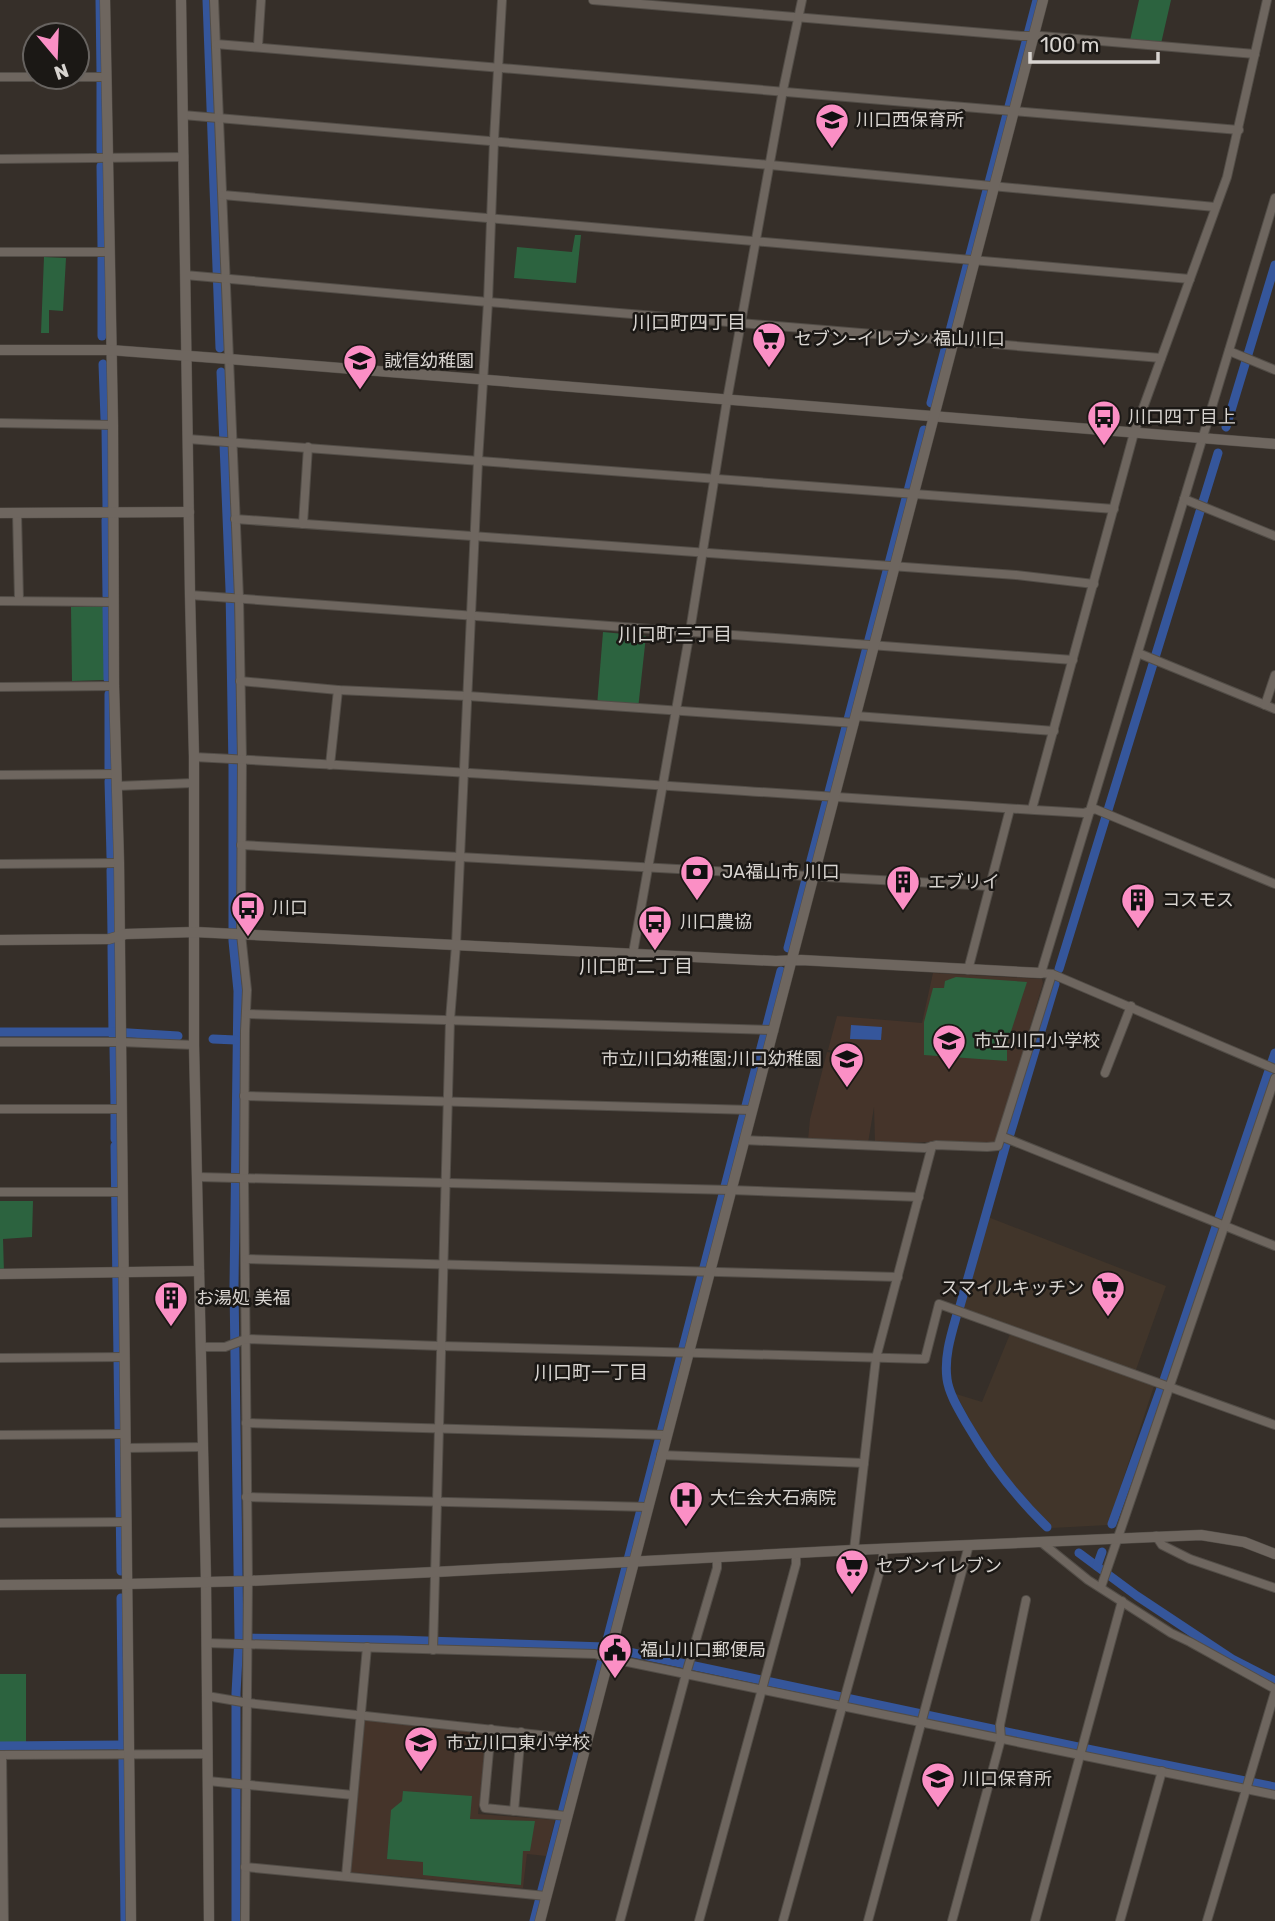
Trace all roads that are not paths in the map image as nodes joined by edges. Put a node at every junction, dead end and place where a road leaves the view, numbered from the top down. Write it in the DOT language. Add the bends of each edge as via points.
graph roads {
  1 [pos="105,0"];
  2 [pos="181,0"];
  3 [pos="214,0"];
  4 [pos="261,0"];
  5 [pos="502,0"];
  6 [pos="593,0"];
  7 [pos="802,0"];
  8 [pos="1043,0"];
  9 [pos="1267,0"];
  10 [pos="799,18"];
  11 [pos="1033,37"];
  12 [pos="216,44"];
  13 [pos="258,46"];
  14 [pos="1255,54"];
  15 [pos="499,68"];
  16 [pos="106,77"];
  17 [pos="0,78"];
  18 [pos="783,90"];
  19 [pos="1013,112"];
  20 [pos="183,115"];
  21 [pos="219,118"];
  22 [pos="1239,130"];
  23 [pos="494,141"];
  24 [pos="184,157"];
  25 [pos="107,158"];
  26 [pos="0,159"];
  27 [pos="770,165"];
  28 [pos="994,186"];
  29 [pos="223,195"];
  30 [pos="1275,198"];
  31 [pos="1215,207"];
  32 [pos="490,218"];
  33 [pos="755,241"];
  34 [pos="0,252"];
  35 [pos="109,252"];
  36 [pos="975,261"];
  37 [pos="185,275"];
  38 [pos="225,277"];
  39 [pos="1189,279"];
  40 [pos="488,302"];
  41 [pos="741,322"];
  42 [pos="954,341"];
  43 [pos="0,350"];
  44 [pos="110,350"];
  45 [pos="1229,351"];
  46 [pos="187,357"];
  47 [pos="1161,358"];
  48 [pos="229,359"];
  49 [pos="1275,370"];
  50 [pos="483,380"];
  51 [pos="727,400"];
  52 [pos="934,417"];
  53 [pos="0,423"];
  54 [pos="113,425"];
  55 [pos="1134,433"];
  56 [pos="188,439"];
  57 [pos="1202,439"];
  58 [pos="231,442"];
  59 [pos="1275,444"];
  60 [pos="308,447"];
  61 [pos="478,461"];
  62 [pos="714,479"];
  63 [pos="914,495"];
  64 [pos="1184,499"];
  65 [pos="1114,509"];
  66 [pos="188,512"];
  67 [pos="0,513"];
  68 [pos="17,513"];
  69 [pos="114,514"];
  70 [pos="235,519"];
  71 [pos="303,524"];
  72 [pos="1275,536"];
  73 [pos="475,537"];
  74 [pos="701,552"];
  75 [pos="896,566"];
  76 [pos="1094,584"];
  77 [pos="190,595"];
  78 [pos="239,598"];
  79 [pos="19,600"];
  80 [pos="0,601"];
  81 [pos="113,602"];
  82 [pos="471,615"];
  83 [pos="690,631"];
  84 [pos="874,645"];
  85 [pos="1138,653"];
  86 [pos="1073,660"];
  87 [pos="1275,675"];
  88 [pos="240,681"];
  89 [pos="0,687"];
  90 [pos="114,687"];
  91 [pos="338,690"];
  92 [pos="468,696"];
  93 [pos="1265,705"];
  94 [pos="1275,709"];
  95 [pos="677,710"];
  96 [pos="855,720"];
  97 [pos="1054,731"];
  98 [pos="194,757"];
  99 [pos="242,759"];
  100 [pos="330,765"];
  101 [pos="117,774"];
  102 [pos="464,774"];
  103 [pos="0,775"];
  104 [pos="193,783"];
  105 [pos="663,785"];
  106 [pos="117,786"];
  107 [pos="835,797"];
  108 [pos="1010,808"];
  109 [pos="1032,809"];
  110 [pos="1090,811"];
  111 [pos="241,845"];
  112 [pos="460,857"];
  113 [pos="119,863"];
  114 [pos="0,864"];
  115 [pos="650,868"];
  116 [pos="813,877"];
  117 [pos="1275,884"];
  118 [pos="989,886"];
  119 [pos="195,932"];
  120 [pos="233,933"];
  121 [pos="119,936"];
  122 [pos="0,940"];
  123 [pos="456,946"];
  124 [pos="634,953"];
  125 [pos="792,960"];
  126 [pos="968,970"];
  127 [pos="1046,974"];
  128 [pos="1131,1006"];
  129 [pos="246,1014"];
  130 [pos="450,1020"];
  131 [pos="774,1030"];
  132 [pos="120,1035"];
  133 [pos="0,1042"];
  134 [pos="194,1045"];
  135 [pos="1273,1070"];
  136 [pos="1105,1073"];
  137 [pos="244,1096"];
  138 [pos="448,1101"];
  139 [pos="0,1109"];
  140 [pos="121,1109"];
  141 [pos="751,1110"];
  142 [pos="1003,1137"];
  143 [pos="744,1140"];
  144 [pos="932,1146"];
  145 [pos="198,1177"];
  146 [pos="244,1177"];
  147 [pos="445,1183"];
  148 [pos="731,1190"];
  149 [pos="0,1192"];
  150 [pos="121,1192"];
  151 [pos="919,1197"];
  152 [pos="1220,1224"];
  153 [pos="1275,1246"];
  154 [pos="246,1259"];
  155 [pos="443,1265"];
  156 [pos="199,1271"];
  157 [pos="710,1272"];
  158 [pos="122,1273"];
  159 [pos="0,1274"];
  160 [pos="898,1277"];
  161 [pos="246,1339"];
  162 [pos="441,1346"];
  163 [pos="201,1347"];
  164 [pos="688,1353"];
  165 [pos="125,1357"];
  166 [pos="0,1358"];
  167 [pos="876,1358"];
  168 [pos="1166,1384"];
  169 [pos="246,1423"];
  170 [pos="1275,1425"];
  171 [pos="439,1428"];
  172 [pos="125,1434"];
  173 [pos="667,1434"];
  174 [pos="0,1435"];
  175 [pos="202,1447"];
  176 [pos="125,1448"];
  177 [pos="661,1455"];
  178 [pos="864,1463"];
  179 [pos="246,1496"];
  180 [pos="437,1502"];
  181 [pos="648,1507"];
  182 [pos="127,1522"];
  183 [pos="0,1523"];
  184 [pos="1156,1536"];
  185 [pos="1119,1537"];
  186 [pos="1041,1542"];
  187 [pos="969,1545"];
  188 [pos="883,1549"];
  189 [pos="854,1550"];
  190 [pos="796,1554"];
  191 [pos="1275,1554"];
  192 [pos="717,1558"];
  193 [pos="634,1561"];
  194 [pos="435,1573"];
  195 [pos="246,1581"];
  196 [pos="206,1582"];
  197 [pos="127,1584"];
  198 [pos="0,1585"];
  199 [pos="1101,1587"];
  200 [pos="1275,1588"];
  201 [pos="1026,1600"];
  202 [pos="1122,1601"];
  203 [pos="247,1641"];
  204 [pos="206,1643"];
  205 [pos="367,1647"];
  206 [pos="433,1650"];
  207 [pos="610,1653"];
  208 [pos="688,1669"];
  209 [pos="762,1688"];
  210 [pos="1275,1691"];
  211 [pos="207,1696"];
  212 [pos="248,1703"];
  213 [pos="843,1705"];
  214 [pos="361,1714"];
  215 [pos="924,1718"];
  216 [pos="491,1729"];
  217 [pos="521,1732"];
  218 [pos="1001,1737"];
  219 [pos="586,1740"];
  220 [pos="1082,1749"];
  221 [pos="129,1754"];
  222 [pos="207,1754"];
  223 [pos="1,1755"];
  224 [pos="1162,1771"];
  225 [pos="208,1781"];
  226 [pos="245,1784"];
  227 [pos="1248,1784"];
  228 [pos="353,1795"];
  229 [pos="1275,1795"];
  230 [pos="514,1811"];
  231 [pos="567,1816"];
  232 [pos="245,1867"];
  233 [pos="346,1877"];
  234 [pos="547,1896"];
  235 [pos="4,1921"];
  236 [pos="131,1921"];
  237 [pos="209,1921"];
  238 [pos="245,1921"];
  239 [pos="540,1921"];
  240 [pos="620,1921"];
  241 [pos="698,1921"];
  242 [pos="783,1921"];
  243 [pos="869,1921"];
  244 [pos="953,1921"];
  245 [pos="1035,1921"];
  246 [pos="1120,1921"];
  247 [pos="1207,1921"];
  1 -- 16 [label="street"];
  2 -- 20 [label="street"];
  3 -- 12 [label="street"];
  4 -- 13 [label="street"];
  5 -- 15 [label="street"];
  6 -- 10 [label="street"];
  7 -- 10 [label="street"];
  8 -- 11 [label="street"];
  9 -- 14 [label="street"];
  10 -- 11 [label="street"];
  10 -- 18 [label="street"];
  11 -- 14 [label="street"];
  11 -- 19 [label="street"];
  12 -- 13 [label="street"];
  12 -- 21 [label="street"];
  13 -- 15 [label="street"];
  14 -- 22 [label="street"];
  15 -- 18 [label="street"];
  15 -- 23 [label="street"];
  16 -- 17 [label="street"];
  16 -- 25 [label="street"];
  18 -- 19 [label="street"];
  18 -- 27 [label="street"];
  19 -- 22 [label="street"];
  19 -- 28 [label="street"];
  20 -- 21 [label="street"];
  20 -- 24 [label="street"];
  21 -- 23 [label="street"];
  21 -- 29 [label="street"];
  22 -- 31 [label="street"];
  23 -- 27 [label="street"];
  23 -- 32 [label="street"];
  24 -- 25 [label="street"];
  24 -- 37 [label="street"];
  25 -- 26 [label="street"];
  25 -- 35 [label="street"];
  27 -- 28 [label="street"];
  27 -- 33 [label="street"];
  28 -- 31 [label="street"];
  28 -- 36 [label="street"];
  29 -- 32 [label="street"];
  29 -- 38 [label="street"];
  30 -- 45 [label="street"];
  31 -- 39 [label="street"];
  32 -- 33 [label="street"];
  32 -- 40 [label="street"];
  33 -- 36 [label="street"];
  33 -- 41 [label="street"];
  34 -- 35 [label="street"];
  35 -- 44 [label="street"];
  36 -- 39 [label="street"];
  36 -- 42 [label="street"];
  37 -- 38 [label="street"];
  37 -- 46 [label="street"];
  38 -- 40 [label="street"];
  38 -- 48 [label="street"];
  39 -- 47 [label="street"];
  40 -- 41 [label="street"];
  40 -- 50 [label="street"];
  41 -- 42 [label="street"];
  41 -- 51 [label="street"];
  42 -- 47 [label="street"];
  42 -- 52 [label="street"];
  43 -- 44 [label="street"];
  44 -- 46 [label="street"];
  44 -- 54 [label="street"];
  45 -- 49 [label="street"];
  45 -- 57 [label="street"];
  46 -- 48 [label="street"];
  46 -- 56 [label="street"];
  47 -- 55 [label="street"];
  48 -- 50 [label="street"];
  48 -- 58 [label="street"];
  50 -- 51 [label="street"];
  50 -- 61 [label="street"];
  51 -- 52 [label="street"];
  51 -- 62 [label="street"];
  52 -- 55 [label="street"];
  52 -- 63 [label="street"];
  53 -- 54 [label="street"];
  54 -- 69 [label="street"];
  55 -- 57 [label="street"];
  55 -- 65 [label="street"];
  56 -- 58 [label="street"];
  56 -- 66 [label="street"];
  57 -- 59 [label="street"];
  57 -- 64 [label="street"];
  58 -- 60 [label="street"];
  58 -- 70 [label="street"];
  60 -- 61 [label="street"];
  60 -- 71 [label="street"];
  61 -- 62 [label="street"];
  61 -- 73 [label="street"];
  62 -- 63 [label="street"];
  62 -- 74 [label="street"];
  63 -- 65 [label="street"];
  63 -- 75 [label="street"];
  64 -- 72 [label="street"];
  64 -- 85 [label="street"];
  65 -- 76 [label="street"];
  66 -- 69 [label="street"];
  66 -- 77 [label="street"];
  67 -- 68 [label="street"];
  68 -- 69 [label="street"];
  68 -- 79 [label="street"];
  69 -- 81 [label="street"];
  70 -- 71 [label="street"];
  70 -- 78 [label="street"];
  71 -- 73 [label="street"];
  73 -- 74 [label="street"];
  73 -- 82 [label="street"];
  74 -- 75 [label="street"];
  74 -- 83 [label="street"];
  75 -- 76 [label="street"];
  75 -- 84 [label="street"];
  76 -- 86 [label="street"];
  77 -- 78 [label="street"];
  77 -- 98 [label="street"];
  78 -- 82 [label="street"];
  78 -- 88 [label="street"];
  79 -- 80 [label="street"];
  79 -- 81 [label="street"];
  81 -- 90 [label="street"];
  82 -- 83 [label="street"];
  82 -- 92 [label="street"];
  83 -- 84 [label="street"];
  83 -- 95 [label="street"];
  84 -- 86 [label="street"];
  84 -- 96 [label="street"];
  85 -- 93 [label="street"];
  85 -- 110 [label="street"];
  86 -- 97 [label="street"];
  87 -- 93 [label="street"];
  88 -- 91 [label="street"];
  88 -- 99 [label="street"];
  89 -- 90 [label="street"];
  90 -- 101 [label="street"];
  91 -- 92 [label="street"];
  91 -- 100 [label="street"];
  92 -- 95 [label="street"];
  92 -- 102 [label="street"];
  93 -- 94 [label="street"];
  95 -- 96 [label="street"];
  95 -- 105 [label="street"];
  96 -- 97 [label="street"];
  96 -- 107 [label="street"];
  97 -- 109 [label="street"];
  98 -- 99 [label="street"];
  98 -- 104 [label="street"];
  99 -- 100 [label="street"];
  99 -- 111 [label="street"];
  100 -- 102 [label="street"];
  101 -- 103 [label="street"];
  101 -- 106 [label="street"];
  102 -- 105 [label="street"];
  102 -- 112 [label="street"];
  104 -- 106 [label="street"];
  104 -- 119 [label="street"];
  105 -- 107 [label="street"];
  105 -- 115 [label="street"];
  106 -- 113 [label="street"];
  107 -- 108 [label="street"];
  107 -- 116 [label="street"];
  108 -- 109 [label="street"];
  108 -- 118 [label="street"];
  109 -- 110 [label="street"];
  110 -- 117 [label="street" via="1107,813"];
  110 -- 127 [label="street"];
  111 -- 112 [label="street"];
  111 -- 120 [label="street"];
  112 -- 115 [label="street"];
  112 -- 123 [label="street"];
  113 -- 114 [label="street"];
  113 -- 121 [label="street"];
  115 -- 116 [label="street"];
  115 -- 124 [label="street"];
  116 -- 118 [label="street"];
  116 -- 125 [label="street"];
  118 -- 126 [label="street"];
  119 -- 120 [label="street"];
  119 -- 121 [label="street"];
  119 -- 134 [label="street"];
  120 -- 123 [label="street"];
  120 -- 129 [label="street" via="247,990"];
  121 -- 122 [label="street"];
  121 -- 132 [label="street"];
  123 -- 124 [label="street"];
  123 -- 130 [label="street"];
  124 -- 125 [label="street"];
  125 -- 126 [label="street"];
  125 -- 131 [label="street"];
  126 -- 127 [label="street"];
  127 -- 128 [label="street"];
  127 -- 142 [label="street"];
  128 -- 135 [label="street"];
  128 -- 136 [label="street"];
  129 -- 130 [label="street"];
  129 -- 137 [label="street"];
  130 -- 131 [label="street"];
  130 -- 138 [label="street"];
  131 -- 141 [label="street"];
  132 -- 133 [label="street"];
  132 -- 134 [label="street"];
  132 -- 140 [label="street"];
  134 -- 145 [label="street"];
  135 -- 152 [label="street"];
  137 -- 138 [label="street"];
  137 -- 146 [label="street"];
  138 -- 141 [label="street"];
  138 -- 147 [label="street"];
  139 -- 140 [label="street"];
  140 -- 150 [label="street"];
  141 -- 143 [label="street"];
  142 -- 144 [label="street" via="996,1147"];
  142 -- 152 [label="street"];
  143 -- 144 [label="street"];
  143 -- 148 [label="street"];
  144 -- 151 [label="street"];
  145 -- 146 [label="street"];
  145 -- 156 [label="street"];
  146 -- 147 [label="street"];
  146 -- 154 [label="street"];
  147 -- 148 [label="street"];
  147 -- 155 [label="street"];
  148 -- 151 [label="street"];
  148 -- 157 [label="street"];
  149 -- 150 [label="street"];
  150 -- 158 [label="street"];
  151 -- 160 [label="street"];
  152 -- 153 [label="street"];
  152 -- 168 [label="street"];
  154 -- 155 [label="street"];
  154 -- 161 [label="street"];
  155 -- 157 [label="street"];
  155 -- 162 [label="street"];
  156 -- 158 [label="street"];
  156 -- 163 [label="street"];
  157 -- 160 [label="street"];
  157 -- 164 [label="street"];
  158 -- 159 [label="street"];
  158 -- 165 [label="street"];
  160 -- 167 [label="street"];
  161 -- 162 [label="street"];
  161 -- 163 [label="street" via="225,1348"];
  161 -- 169 [label="street"];
  162 -- 164 [label="street"];
  162 -- 171 [label="street"];
  163 -- 175 [label="street"];
  164 -- 167 [label="street"];
  164 -- 173 [label="street"];
  165 -- 166 [label="street"];
  165 -- 172 [label="street"];
  167 -- 168 [label="street" via="925,1359 939,1304"];
  167 -- 178 [label="street"];
  168 -- 170 [label="street"];
  168 -- 185 [label="street"];
  169 -- 171 [label="street"];
  169 -- 179 [label="street"];
  171 -- 173 [label="street"];
  171 -- 180 [label="street"];
  172 -- 174 [label="street"];
  172 -- 176 [label="street"];
  173 -- 177 [label="street"];
  175 -- 176 [label="street"];
  175 -- 196 [label="street"];
  176 -- 182 [label="street"];
  177 -- 178 [label="street"];
  177 -- 181 [label="street"];
  178 -- 189 [label="street"];
  179 -- 180 [label="street"];
  179 -- 195 [label="street"];
  180 -- 181 [label="street"];
  180 -- 194 [label="street"];
  181 -- 193 [label="street"];
  182 -- 183 [label="street"];
  182 -- 197 [label="street"];
  184 -- 185 [label="street"];
  184 -- 191 [label="street" via="1201,1535 1244,1542"];
  184 -- 200 [label="street" via="1162,1545 1190,1559"];
  185 -- 186 [label="street"];
  185 -- 199 [label="street"];
  186 -- 187 [label="street"];
  186 -- 199 [label="street"];
  187 -- 188 [label="street"];
  187 -- 215 [label="street"];
  188 -- 189 [label="street"];
  188 -- 213 [label="street"];
  189 -- 190 [label="street"];
  190 -- 192 [label="street"];
  190 -- 209 [label="street"];
  192 -- 193 [label="street"];
  192 -- 208 [label="street"];
  193 -- 194 [label="street"];
  193 -- 207 [label="street"];
  194 -- 195 [label="street"];
  194 -- 206 [label="street"];
  195 -- 196 [label="street"];
  195 -- 203 [label="street"];
  196 -- 197 [label="street"];
  196 -- 204 [label="street"];
  197 -- 198 [label="street"];
  197 -- 221 [label="street"];
  199 -- 202 [label="street"];
  201 -- 218 [label="street"];
  202 -- 210 [label="street"];
  202 -- 220 [label="street"];
  203 -- 204 [label="street"];
  203 -- 205 [label="street"];
  203 -- 212 [label="street"];
  204 -- 211 [label="street"];
  205 -- 206 [label="street"];
  205 -- 214 [label="street"];
  206 -- 207 [label="street"];
  207 -- 208 [label="street"];
  207 -- 219 [label="street"];
  208 -- 209 [label="street"];
  208 -- 240 [label="street"];
  209 -- 213 [label="street"];
  209 -- 241 [label="street"];
  210 -- 227 [label="street"];
  211 -- 212 [label="street"];
  211 -- 222 [label="street"];
  212 -- 214 [label="street"];
  212 -- 226 [label="street"];
  213 -- 215 [label="street"];
  213 -- 242 [label="street"];
  214 -- 216 [label="street"];
  214 -- 228 [label="street"];
  215 -- 218 [label="street"];
  215 -- 243 [label="street"];
  216 -- 217 [label="street"];
  216 -- 230 [label="street" via="484,1805"];
  217 -- 219 [label="street"];
  217 -- 230 [label="street"];
  218 -- 220 [label="street"];
  218 -- 244 [label="street"];
  219 -- 231 [label="street"];
  220 -- 224 [label="street"];
  220 -- 245 [label="street"];
  221 -- 222 [label="street"];
  221 -- 223 [label="street"];
  221 -- 236 [label="street"];
  222 -- 225 [label="street"];
  223 -- 235 [label="street"];
  224 -- 227 [label="street"];
  224 -- 246 [label="street"];
  225 -- 226 [label="street"];
  225 -- 237 [label="street"];
  226 -- 228 [label="street"];
  226 -- 232 [label="street"];
  227 -- 229 [label="street"];
  227 -- 247 [label="street"];
  228 -- 233 [label="street"];
  230 -- 231 [label="street"];
  231 -- 234 [label="street"];
  232 -- 233 [label="street"];
  232 -- 238 [label="street"];
  233 -- 234 [label="street"];
  234 -- 239 [label="street"];
}
